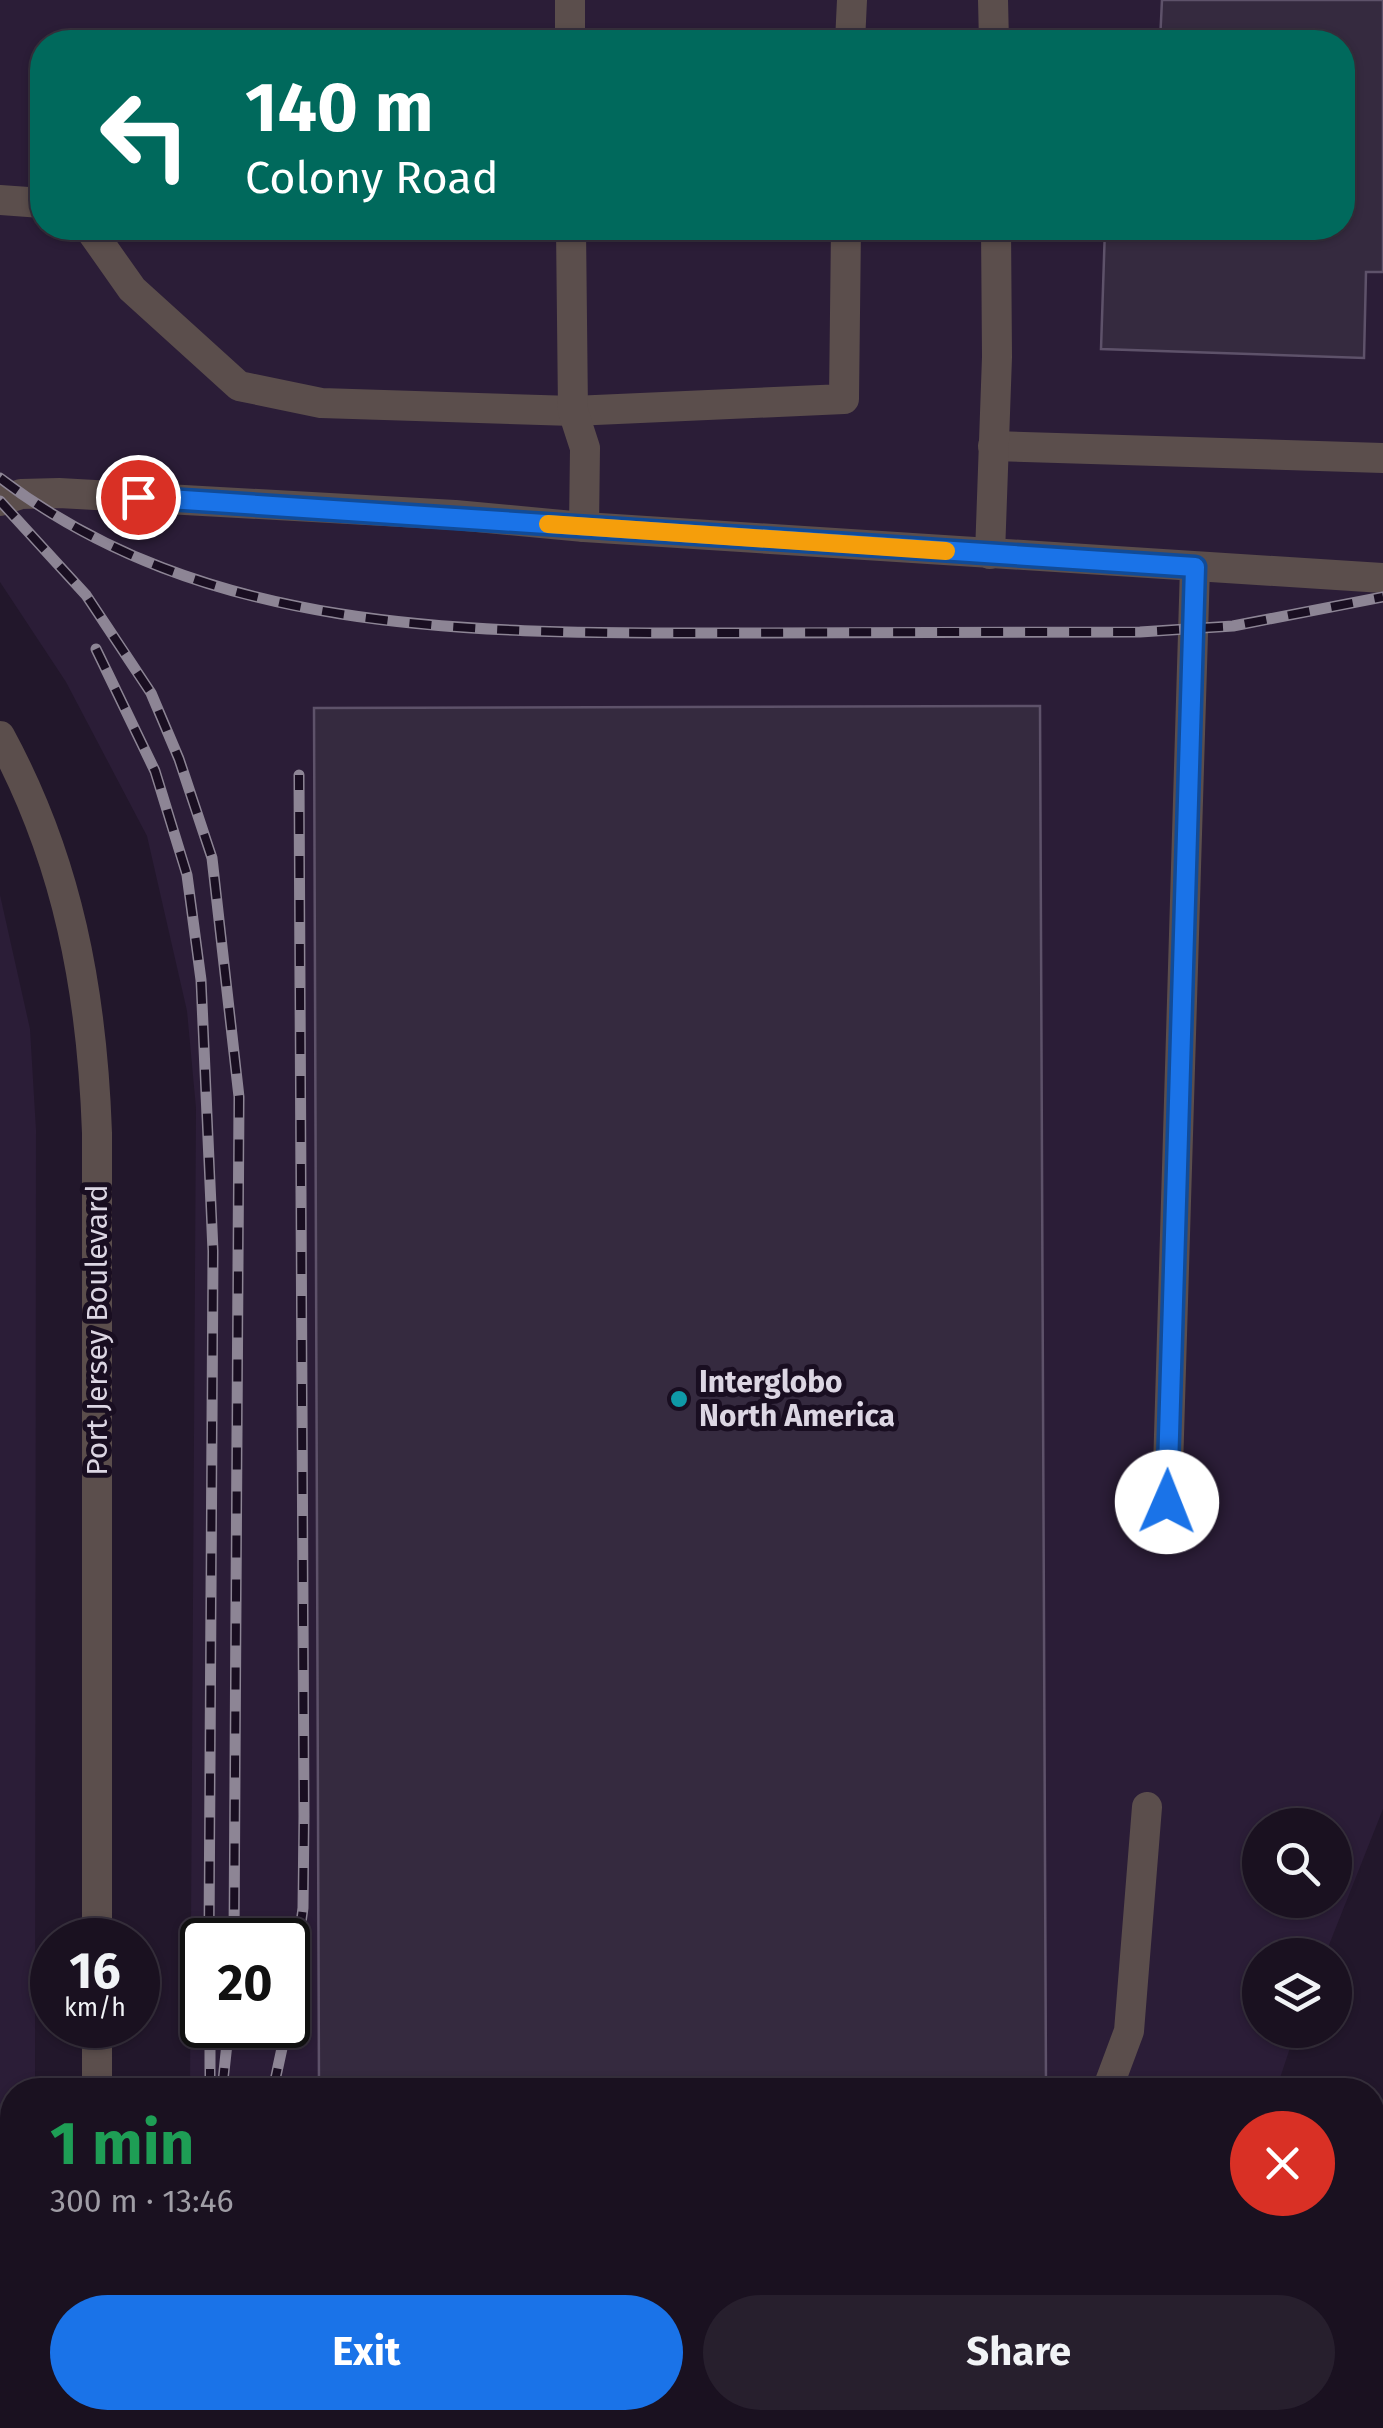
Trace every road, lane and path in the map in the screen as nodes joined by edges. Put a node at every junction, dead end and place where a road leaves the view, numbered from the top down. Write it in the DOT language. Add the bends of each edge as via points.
graph roads {
  1 [pos="570,0"];
  2 [pos="852,0"];
  3 [pos="993,0"];
  4 [pos="570,30"];
  5 [pos="851,30"];
  6 [pos="994,30"];
  7 [pos="0,200"];
  8 [pos="30,202"];
  9 [pos="98,240"];
  10 [pos="571,240"];
  11 [pos="846,240"];
  12 [pos="996,240"];
  13 [pos="572,410"];
  14 [pos="993,446"];
  15 [pos="1383,458"];
  16 [pos="0,501"];
  17 [pos="584,527"];
  18 [pos="990,554"];
  19 [pos="1195,567"];
  20 [pos="1383,578"];
  21 [pos="0,736"];
  22 [pos="1167,1502"];
  23 [pos="1147,1808"];
  24 [pos="97,1918"];
  25 [pos="97,2048"];
  26 [pos="97,2078"];
  27 [pos="1111,2078"];
  1 -- 4 [label="street"];
  2 -- 5 [label="street"];
  3 -- 6 [label="street"];
  7 -- 8 [label="street"];
  9 -- 13 [label="street" via="132,288 239,386 321,403"];
  10 -- 13 [label="street"];
  11 -- 13 [label="street" via="844,399"];
  12 -- 14 [label="street"];
  13 -- 17 [label="street" via="584,448"];
  14 -- 15 [label="street"];
  14 -- 18 [label="street"];
  16 -- 17 [label="street" via="59,493"];
  17 -- 18 [label="street"];
  18 -- 19 [label="street"];
  19 -- 20 [label="street"];
  19 -- 22 [label="street"];
  21 -- 24 [label="street, Port Jersey Boulevard" via="56,859 91,1022 97,1133"];
  23 -- 27 [label="street" via="1128,2031"];
  25 -- 26 [label="street"];
}
